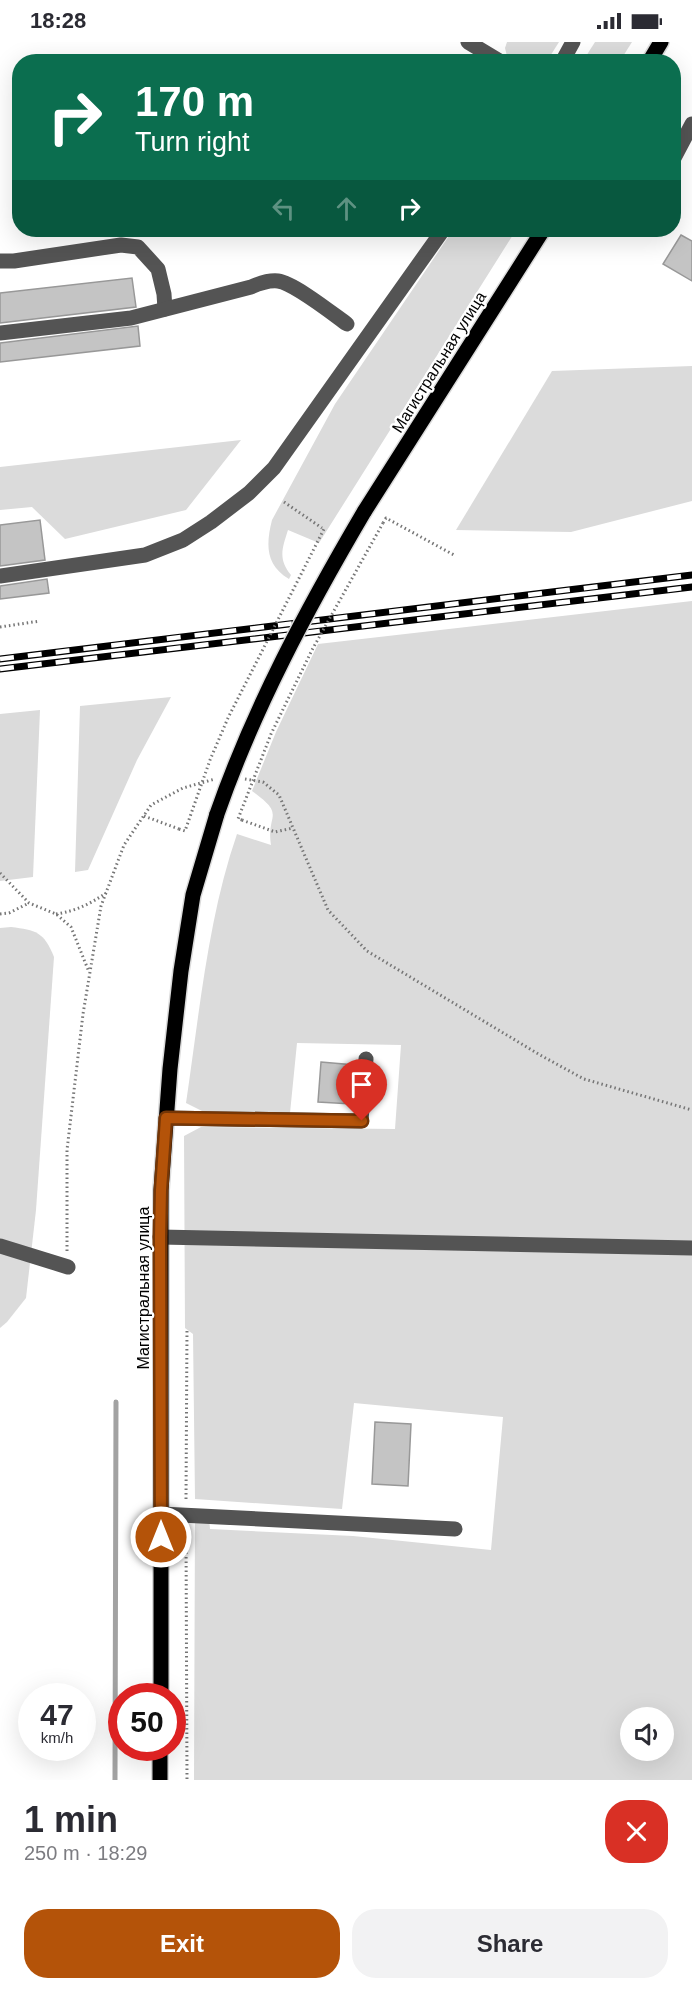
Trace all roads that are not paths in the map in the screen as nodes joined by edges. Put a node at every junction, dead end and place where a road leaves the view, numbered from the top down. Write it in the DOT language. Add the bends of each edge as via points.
graph roads {
  1 [pos="468,42"];
  2 [pos="488,54"];
  3 [pos="692,124"];
  4 [pos="681,145"];
  5 [pos="438,237"];
  6 [pos="539,237"];
  7 [pos="0,261"];
  8 [pos="165,309"];
  9 [pos="347,324"];
  10 [pos="0,333"];
  11 [pos="0,576"];
  12 [pos="366,1059"];
  13 [pos="166,1118"];
  14 [pos="160,1237"];
  15 [pos="0,1246"];
  16 [pos="692,1248"];
  17 [pos="68,1267"];
  18 [pos="161,1514"];
  19 [pos="455,1529"];
  20 [pos="160,1683"];
  21 [pos="160,1761"];
  22 [pos="160,1780"];
  1 -- 2 [label="street"];
  3 -- 4 [label="street"];
  5 -- 11 [label="street" via="274,468 249,493 183,540 145,555"];
  6 -- 13 [label="main road, Магистральная улица, bridge" via="364,512 296,633 237,757 216,814 194,895 181,971"];
  7 -- 8 [label="street" via="122,245 138,247 158,269"];
  8 -- 9 [label="street" via="264,281 281,281"];
  8 -- 10 [label="street" via="131,318"];
  12 -- 13 [label="street" via="362,1121"];
  13 -- 14 [label="main road, Магистральная улица"];
  14 -- 16 [label="street"];
  14 -- 18 [label="main road, Магистральная улица"];
  15 -- 17 [label="street"];
  18 -- 19 [label="street"];
  18 -- 20 [label="main road, Магистральная улица"];
  21 -- 22 [label="main road"];
}
